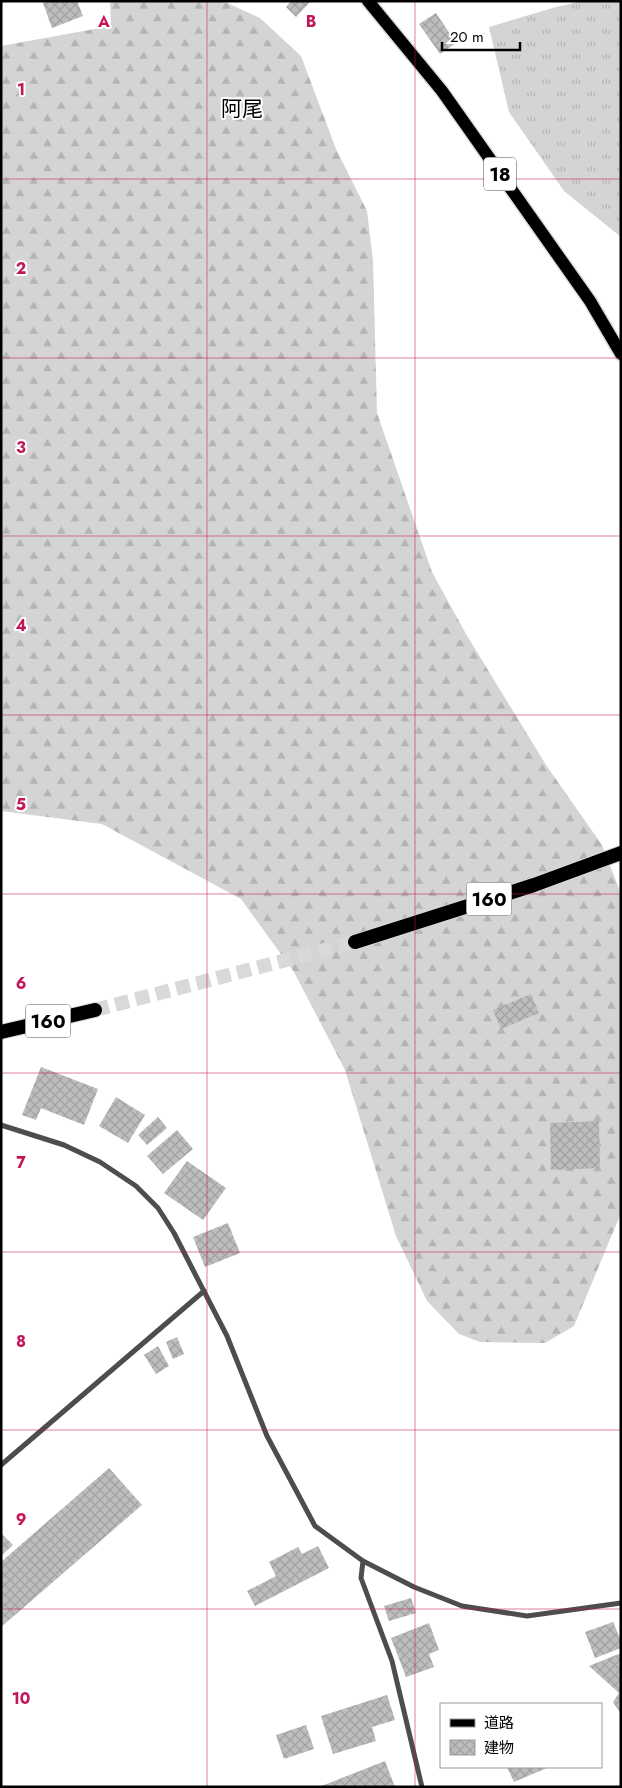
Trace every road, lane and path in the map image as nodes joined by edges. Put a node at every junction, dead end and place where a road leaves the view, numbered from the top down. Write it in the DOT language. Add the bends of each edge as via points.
graph roads {
  1 [pos="368,1"];
  2 [pos="621,354"];
  3 [pos="621,853"];
  4 [pos="355,942"];
  5 [pos="95,1010"];
  6 [pos="1,1032"];
  7 [pos="1,1125"];
  8 [pos="204,1292"];
  9 [pos="1,1465"];
  10 [pos="363,1561"];
  11 [pos="621,1603"];
  12 [pos="422,1787"];
  1 -- 2 [label="main road, 18" via="442,91 590,302"];
  3 -- 4 [label="highway, 160" via="534,885"];
  5 -- 6 [label="highway, 160"];
  7 -- 8 [label="street" via="64,1145 100,1162 136,1186 158,1208"];
  8 -- 9 [label="street"];
  8 -- 10 [label="street" via="227,1336 267,1436 315,1526"];
  10 -- 11 [label="street" via="414,1587 462,1606 527,1616"];
  10 -- 12 [label="street" via="361,1578 392,1661"];
}
